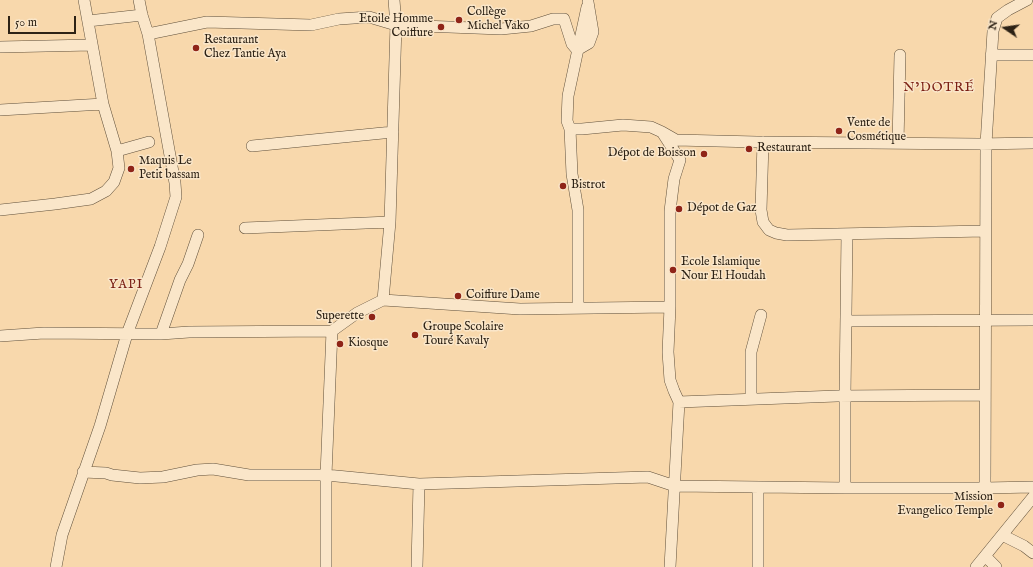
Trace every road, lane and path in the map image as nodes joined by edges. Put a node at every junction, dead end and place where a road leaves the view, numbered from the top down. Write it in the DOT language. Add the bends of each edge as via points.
graph roads {
  1 [pos="84,0"];
  2 [pos="139,0"];
  3 [pos="394,0"];
  4 [pos="1027,0"];
  5 [pos="588,1"];
  6 [pos="142,15"];
  7 [pos="88,20"];
  8 [pos="396,25"];
  9 [pos="148,34"];
  10 [pos="92,45"];
  11 [pos="0,47"];
  12 [pos="577,50"];
  13 [pos="900,55"];
  14 [pos="991,55"];
  15 [pos="1033,55"];
  16 [pos="103,104"];
  17 [pos="0,110"];
  18 [pos="570,129"];
  19 [pos="393,132"];
  20 [pos="662,132"];
  21 [pos="149,142"];
  22 [pos="763,142"];
  23 [pos="1033,142"];
  24 [pos="898,143"];
  25 [pos="986,144"];
  26 [pos="252,146"];
  27 [pos="117,151"];
  28 [pos="0,210"];
  29 [pos="390,222"];
  30 [pos="245,228"];
  31 [pos="986,231"];
  32 [pos="847,234"];
  33 [pos="198,236"];
  34 [pos="383,300"];
  35 [pos="670,307"];
  36 [pos="578,308"];
  37 [pos="761,315"];
  38 [pos="1033,320"];
  39 [pos="846,321"];
  40 [pos="985,321"];
  41 [pos="332,332"];
  42 [pos="127,334"];
  43 [pos="161,334"];
  44 [pos="0,336"];
  45 [pos="985,395"];
  46 [pos="845,396"];
  47 [pos="751,399"];
  48 [pos="679,402"];
  49 [pos="83,472"];
  50 [pos="326,475"];
  51 [pos="419,484"];
  52 [pos="675,486"];
  53 [pos="758,487"];
  54 [pos="1033,487"];
  55 [pos="845,488"];
  56 [pos="985,488"];
  57 [pos="1033,497"];
  58 [pos="1002,535"];
  59 [pos="1033,553"];
  60 [pos="985,556"];
  61 [pos="56,567"];
  62 [pos="326,567"];
  63 [pos="417,567"];
  64 [pos="670,567"];
  65 [pos="758,567"];
  66 [pos="976,567"];
  67 [pos="996,567"];
  1 -- 7 [label="street"];
  2 -- 6 [label="street"];
  3 -- 8 [label="street"];
  4 -- 14 [label="street" via="997,18"];
  5 -- 12 [label="street"];
  6 -- 7 [label="street"];
  6 -- 9 [label="street"];
  7 -- 10 [label="street"];
  8 -- 9 [label="street" via="369,17 339,19 311,25 207,22"];
  8 -- 12 [label="street" via="501,29 564,19 572,44"];
  8 -- 19 [label="street"];
  9 -- 42 [label="street" via="176,197"];
  10 -- 11 [label="street"];
  10 -- 16 [label="street"];
  12 -- 18 [label="street" via="568,96 567,121"];
  13 -- 24 [label="street"];
  14 -- 15 [label="street"];
  14 -- 25 [label="street"];
  16 -- 17 [label="street"];
  16 -- 27 [label="street"];
  18 -- 20 [label="street" via="622,125 650,127"];
  18 -- 36 [label="street" via="572,174 578,210"];
  19 -- 26 [label="street"];
  19 -- 29 [label="street"];
  20 -- 22 [label="street" via="676,140"];
  20 -- 35 [label="street" via="680,160 674,179 670,211"];
  21 -- 27 [label="street"];
  22 -- 24 [label="street"];
  22 -- 32 [label="street" via="761,210 763,222 769,230 787,235"];
  23 -- 25 [label="street"];
  24 -- 25 [label="street"];
  25 -- 31 [label="street"];
  27 -- 28 [label="street" via="119,168 114,182 106,191 91,199"];
  29 -- 30 [label="street"];
  29 -- 34 [label="street"];
  31 -- 32 [label="street"];
  31 -- 40 [label="street"];
  32 -- 39 [label="street"];
  33 -- 43 [label="street"];
  34 -- 36 [label="street" via="520,309"];
  34 -- 41 [label="street" via="356,313"];
  35 -- 36 [label="street"];
  35 -- 48 [label="street" via="670,380"];
  37 -- 47 [label="street" via="751,352"];
  38 -- 40 [label="street"];
  39 -- 40 [label="street"];
  39 -- 46 [label="street"];
  40 -- 45 [label="street"];
  41 -- 43 [label="street"];
  41 -- 50 [label="street"];
  42 -- 43 [label="street"];
  42 -- 44 [label="street" via="44,333"];
  42 -- 49 [label="street" via="100,426"];
  45 -- 46 [label="street"];
  45 -- 56 [label="street"];
  46 -- 47 [label="street"];
  46 -- 55 [label="street"];
  47 -- 48 [label="street"];
  48 -- 52 [label="street"];
  49 -- 50 [label="street" via="140,478 213,469 249,475"];
  49 -- 61 [label="street" via="62,535"];
  50 -- 51 [label="street"];
  50 -- 62 [label="street"];
  51 -- 52 [label="street" via="648,477"];
  51 -- 63 [label="street"];
  52 -- 53 [label="street"];
  52 -- 64 [label="street"];
  53 -- 55 [label="street"];
  53 -- 65 [label="street"];
  54 -- 56 [label="street"];
  55 -- 56 [label="street"];
  57 -- 58 [label="street"];
  58 -- 59 [label="street"];
  58 -- 60 [label="street"];
  60 -- 66 [label="street"];
  60 -- 67 [label="street"];
}
